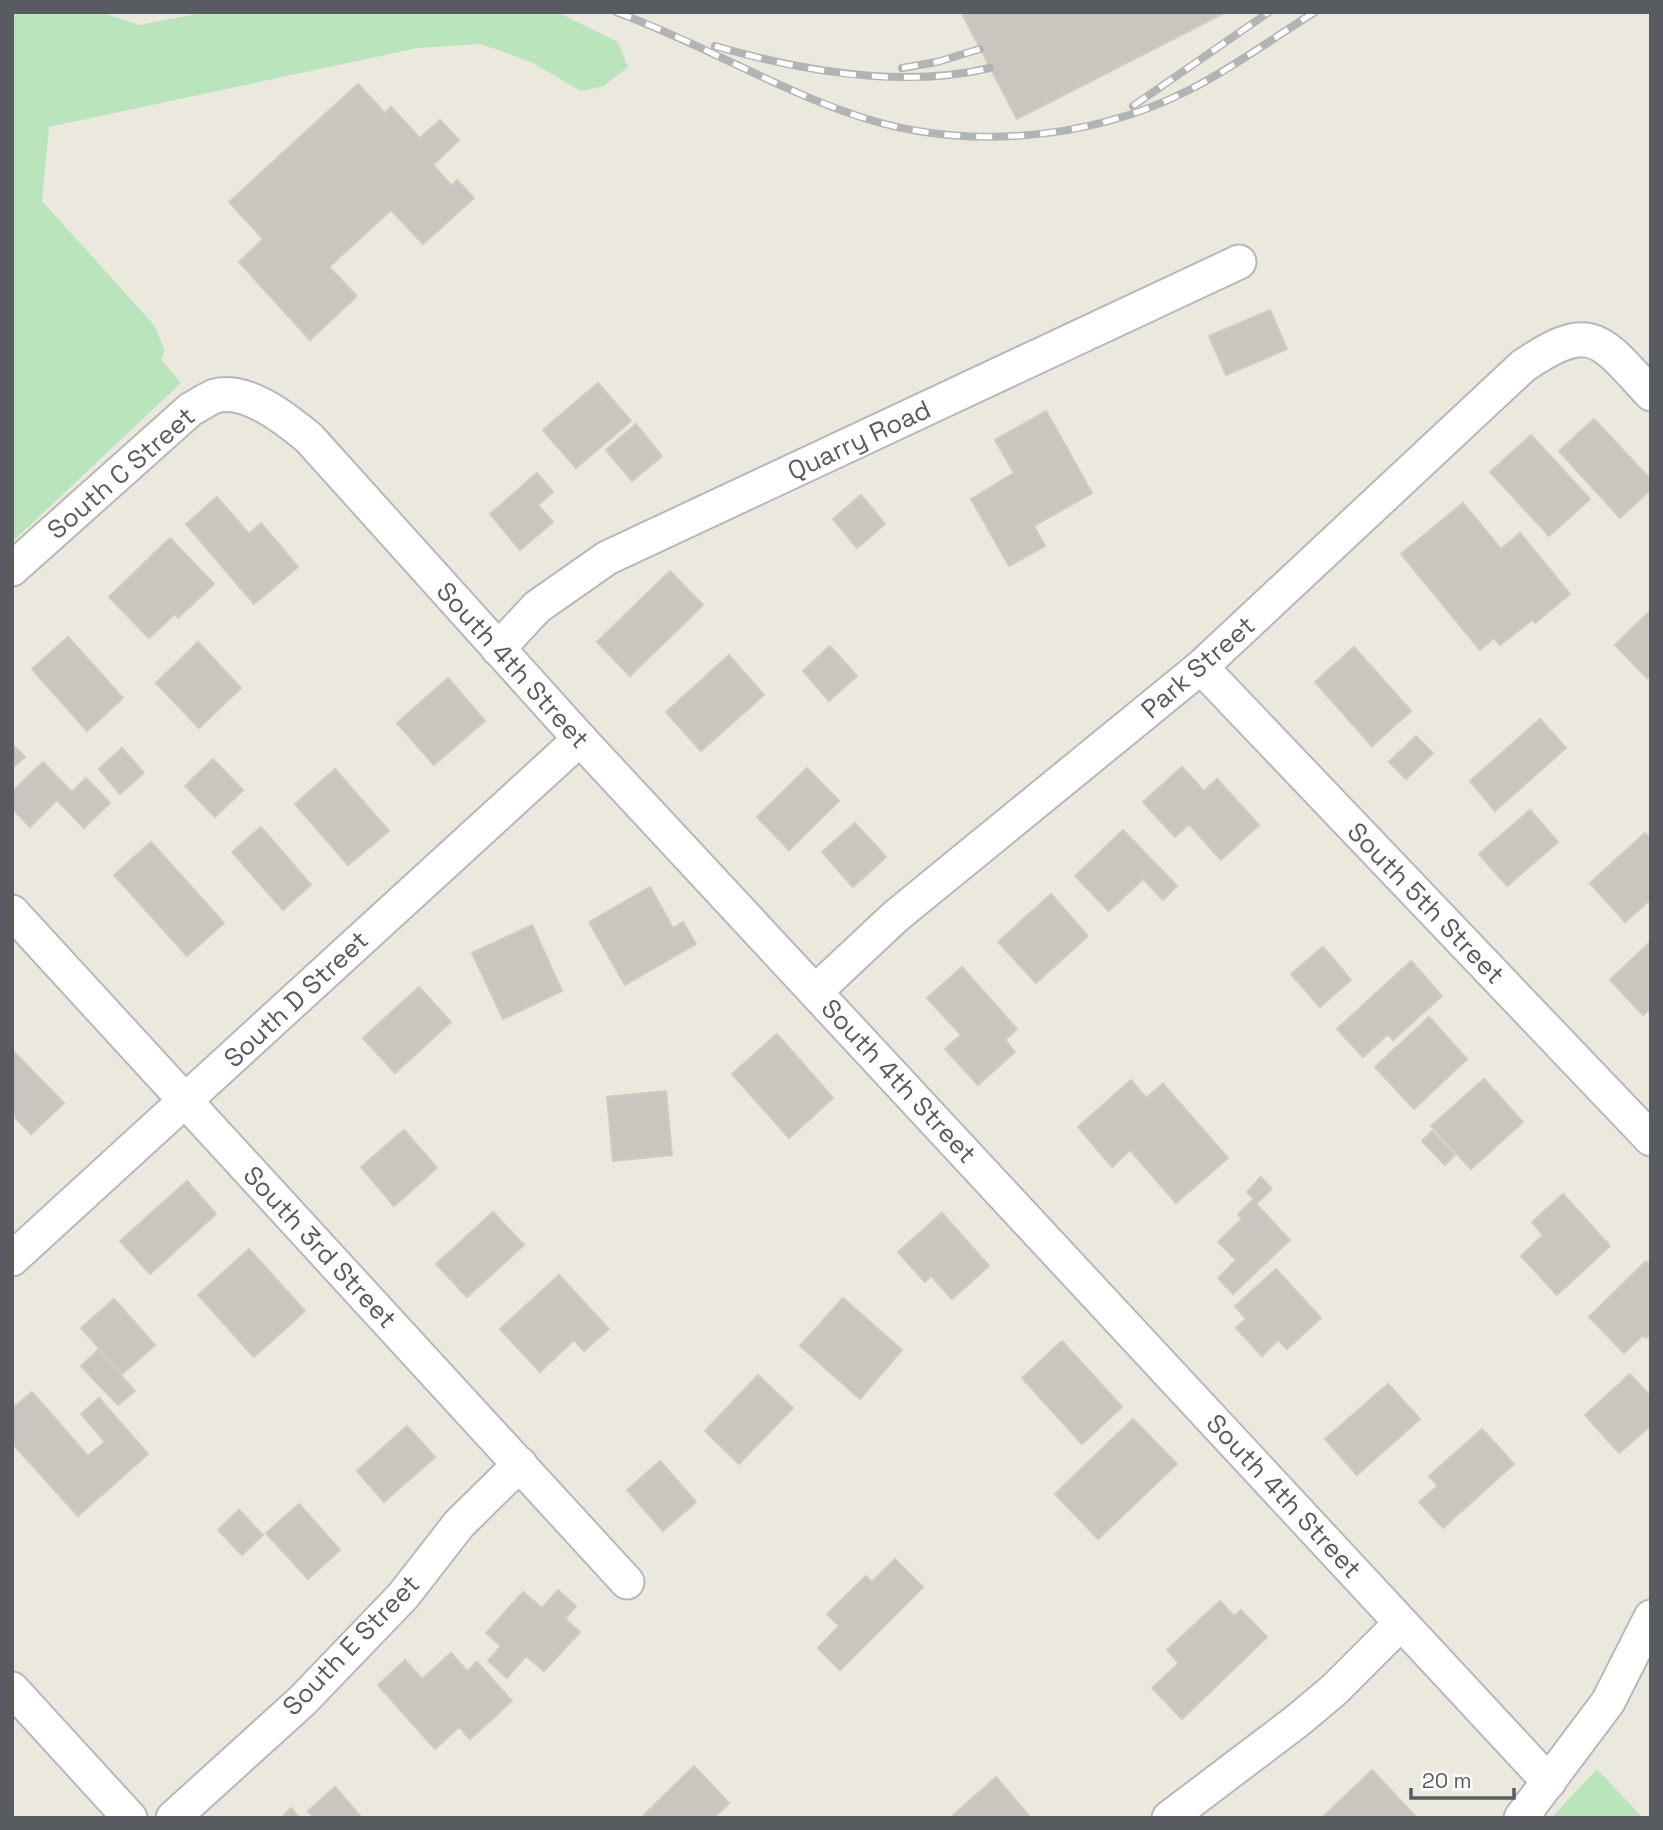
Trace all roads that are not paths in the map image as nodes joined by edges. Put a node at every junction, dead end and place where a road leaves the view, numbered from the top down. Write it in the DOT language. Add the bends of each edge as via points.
graph roads {
  1 [pos="1239,262"];
  2 [pos="1651,394"];
  3 [pos="238,396"];
  4 [pos="12,569"];
  5 [pos="498,649"];
  6 [pos="1201,667"];
  7 [pos="580,739"];
  8 [pos="12,912"];
  9 [pos="816,991"];
  10 [pos="185,1101"];
  11 [pos="1651,1139"];
  12 [pos="12,1259"];
  13 [pos="520,1464"];
  14 [pos="627,1582"];
  15 [pos="1651,1617"];
  16 [pos="1401,1623"];
  17 [pos="12,1689"];
  18 [pos="1549,1782"];
  19 [pos="130,1818"];
  20 [pos="173,1818"];
  21 [pos="1169,1818"];
  22 [pos="1521,1818"];
  1 -- 5 [label="street, Quarry Road" via="607,558 537,607"];
  2 -- 6 [label="street, Park Street" via="1611,351 1594,342 1573,338 1550,348 1522,366"];
  3 -- 4 [label="street, South C Street" via="217,395 191,409"];
  3 -- 5 [label="street, South 4th Street" via="274,410 309,438"];
  5 -- 7 [label="street, South 4th Street"];
  6 -- 9 [label="street, Park Street" via="896,916"];
  6 -- 11 [label="street, South 5th Street"];
  7 -- 9 [label="street, South 4th Street"];
  7 -- 10 [label="street, South D Street"];
  8 -- 10 [label="street, South 3rd Street"];
  9 -- 16 [label="street, South 4th Street"];
  10 -- 12 [label="street, South D Street"];
  10 -- 13 [label="street, South 3rd Street"];
  13 -- 14 [label="street, South 3rd Street"];
  13 -- 20 [label="street, South E Street" via="459,1524 403,1596 311,1691"];
  15 -- 18 [label="street" via="1608,1703"];
  16 -- 18 [label="street, South 4th Street"];
  16 -- 21 [label="street" via="1334,1690"];
  17 -- 19 [label="street"];
  18 -- 22 [label="street"];
}
